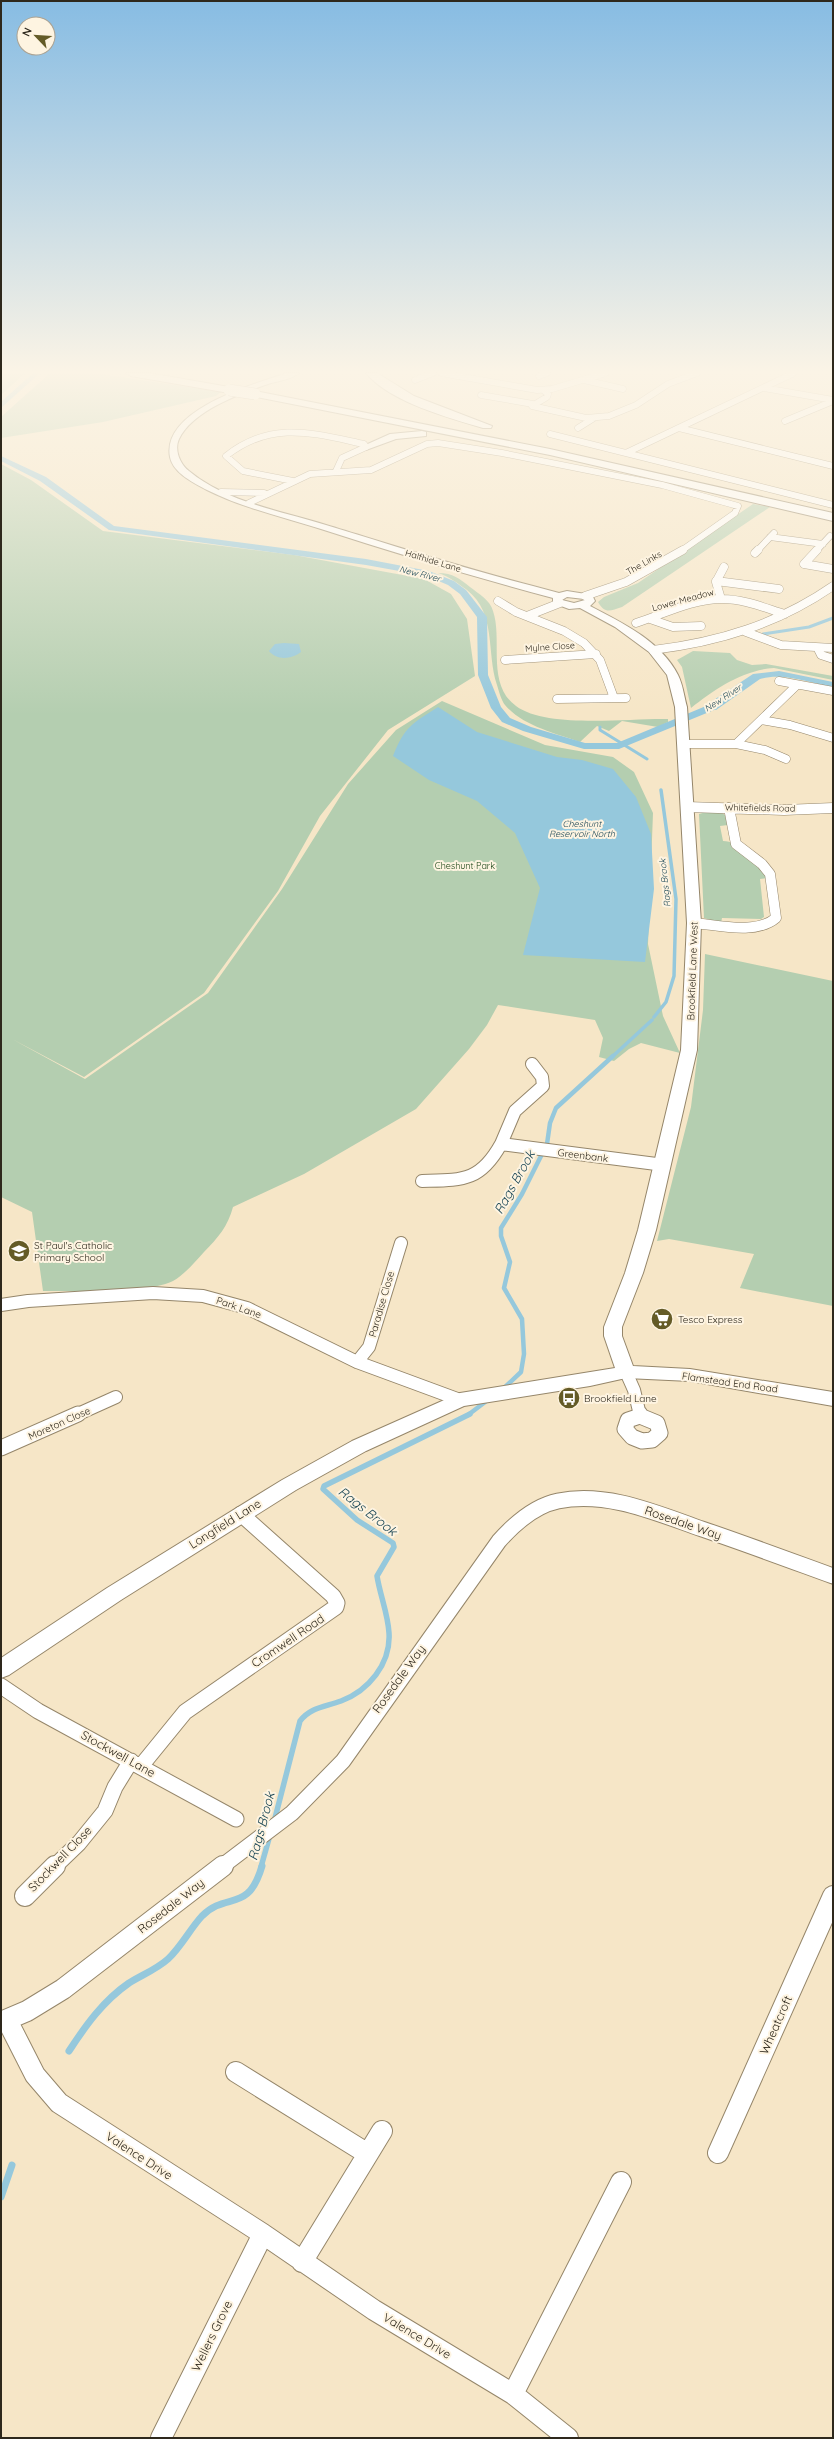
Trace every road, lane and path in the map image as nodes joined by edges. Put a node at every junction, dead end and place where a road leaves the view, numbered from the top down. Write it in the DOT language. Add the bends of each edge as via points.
graph roads {
  1 [pos="210,487"];
  2 [pos="283,487"];
  3 [pos="669,487"];
  4 [pos="701,487"];
  5 [pos="734,487"];
  6 [pos="761,487"];
  7 [pos="222,492"];
  8 [pos="271,493"];
  9 [pos="249,503"];
  10 [pos="833,505"];
  11 [pos="833,510"];
  12 [pos="833,517"];
  13 [pos="830,536"];
  14 [pos="823,544"];
  15 [pos="755,553"];
  16 [pos="724,567"];
  17 [pos="833,569"];
  18 [pos="716,581"];
  19 [pos="833,586"];
  20 [pos="779,589"];
  21 [pos="721,599"];
  22 [pos="559,600"];
  23 [pos="583,600"];
  24 [pos="498,601"];
  25 [pos="785,614"];
  26 [pos="527,616"];
  27 [pos="650,619"];
  28 [pos="636,623"];
  29 [pos="701,626"];
  30 [pos="746,632"];
  31 [pos="833,648"];
  32 [pos="818,649"];
  33 [pos="654,650"];
  34 [pos="596,654"];
  35 [pos="833,659"];
  36 [pos="505,660"];
  37 [pos="779,681"];
  38 [pos="797,684"];
  39 [pos="833,691"];
  40 [pos="614,698"];
  41 [pos="626,698"];
  42 [pos="557,699"];
  43 [pos="760,720"];
  44 [pos="682,737"];
  45 [pos="833,738"];
  46 [pos="736,744"];
  47 [pos="786,759"];
  48 [pos="688,807"];
  49 [pos="729,808"];
  50 [pos="833,808"];
  51 [pos="694,923"];
  52 [pos="532,1064"];
  53 [pos="501,1144"];
  54 [pos="664,1165"];
  55 [pos="422,1181"];
  56 [pos="401,1243"];
  57 [pos="1,1305"];
  58 [pos="357,1362"];
  59 [pos="626,1372"];
  60 [pos="518,1391"];
  61 [pos="116,1397"];
  62 [pos="469,1398"];
  63 [pos="833,1399"];
  64 [pos="640,1416"];
  65 [pos="1,1448"];
  66 [pos="241,1514"];
  67 [pos="833,1576"];
  68 [pos="1,1669"];
  69 [pos="1,1686"];
  70 [pos="136,1763"];
  71 [pos="236,1819"];
  72 [pos="25,1896"];
  73 [pos="833,1896"];
  74 [pos="4,2021"];
  75 [pos="236,2072"];
  76 [pos="382,2131"];
  77 [pos="718,2153"];
  78 [pos="368,2154"];
  79 [pos="620,2182"];
  80 [pos="263,2234"];
  81 [pos="302,2262"];
  82 [pos="513,2394"];
  83 [pos="161,2438"];
  84 [pos="568,2438"];
  1 -- 7 [label="main road, Halfhide Lane"];
  2 -- 8 [label="street, The Links"];
  3 -- 23 [label="street, The Links" via="738,506 735,513 637,579"];
  4 -- 12 [label="highway"];
  5 -- 11 [label="highway"];
  6 -- 10 [label="street"];
  7 -- 8 [label="street, The Links"];
  7 -- 9 [label="main road, Halfhide Lane"];
  8 -- 9 [label="street, The Links"];
  9 -- 22 [label="main road, Halfhide Lane"];
  13 -- 14 [label="street"];
  14 -- 15 [label="street" via="772,535"];
  14 -- 17 [label="street" via="804,564"];
  16 -- 18 [label="street, Lower Meadow"];
  18 -- 20 [label="street, Lower Meadow"];
  18 -- 21 [label="street, Lower Meadow"];
  19 -- 25 [label="street"];
  21 -- 25 [label="street, Lower Meadow" via="743,602"];
  21 -- 27 [label="street, Lower Meadow" via="708,600"];
  22 -- 23 [label="main road, Halfhide Lane"];
  22 -- 26 [label="street"];
  23 -- 33 [label="main road, Brookfield Lane West"];
  24 -- 26 [label="street, Mylne Close"];
  25 -- 30 [label="street"];
  26 -- 34 [label="street, Mylne Close" via="562,631"];
  27 -- 28 [label="street, Lower Meadow"];
  27 -- 29 [label="street, Lower Meadow" via="673,627"];
  30 -- 32 [label="street" via="774,644"];
  30 -- 33 [label="street" via="712,643"];
  31 -- 32 [label="street"];
  32 -- 35 [label="street" via="821,655"];
  33 -- 44 [label="main road, Brookfield Lane West" via="672,674 677,688"];
  34 -- 36 [label="street, Mylne Close"];
  34 -- 40 [label="street, Mylne Close"];
  37 -- 38 [label="street"];
  38 -- 39 [label="street"];
  38 -- 43 [label="street"];
  40 -- 41 [label="street"];
  40 -- 42 [label="street"];
  43 -- 45 [label="street" via="790,725"];
  43 -- 46 [label="street"];
  44 -- 46 [label="street"];
  44 -- 48 [label="main road, Brookfield Lane West"];
  46 -- 47 [label="street" via="764,750"];
  48 -- 49 [label="street, Whitefields Road"];
  48 -- 51 [label="main road, Brookfield Lane West"];
  49 -- 50 [label="street, Whitefields Road"];
  49 -- 51 [label="street" via="736,844 762,864 770,874 776,918 768,925 756,927"];
  51 -- 54 [label="main road, Brookfield Lane West" via="689,1050"];
  52 -- 53 [label="street" via="542,1077 543,1086 517,1107"];
  53 -- 54 [label="street, Greenbank"];
  53 -- 55 [label="street" via="488,1167 474,1176 457,1180"];
  54 -- 59 [label="main road, Brookfield Lane West" via="634,1272 613,1327 617,1351"];
  56 -- 58 [label="street, Paradise Close" via="369,1347"];
  57 -- 58 [label="street, Park Lane" via="146,1293 203,1296 247,1308"];
  58 -- 62 [label="street, Park Lane"];
  59 -- 60 [label="main road, Flamstead End Road"];
  59 -- 63 [label="main road, Flamstead End Road" via="690,1375"];
  59 -- 64 [label="street" via="634,1390"];
  60 -- 62 [label="main road, Longfield Lane"];
  61 -- 65 [label="street, Moreton Close"];
  62 -- 66 [label="main road, Longfield Lane" via="338,1456"];
  66 -- 68 [label="main road, Longfield Lane"];
  66 -- 70 [label="street, Cromwell Road" via="333,1596 337,1603 336,1607 195,1704"];
  67 -- 74 [label="street, Rosedale Way" via="632,1506 598,1499 559,1501 527,1514 499,1541 343,1760 292,1813 63,1989"];
  69 -- 70 [label="street, Stockwell Lane" via="38,1711"];
  70 -- 71 [label="street, Stockwell Lane"];
  70 -- 72 [label="street, Stockwell Close" via="115,1787 105,1811 79,1843"];
  73 -- 77 [label="street, Wheatcroft"];
  74 -- 80 [label="street, Valence Drive" via="28,2066 47,2092 59,2103"];
  75 -- 78 [label="street"];
  76 -- 78 [label="street"];
  78 -- 81 [label="street"];
  79 -- 82 [label="street"];
  80 -- 81 [label="street, Valence Drive"];
  80 -- 83 [label="street, Wellers Grove"];
  81 -- 82 [label="street, Valence Drive" via="374,2310"];
  82 -- 84 [label="street, Valence Drive"];
}
